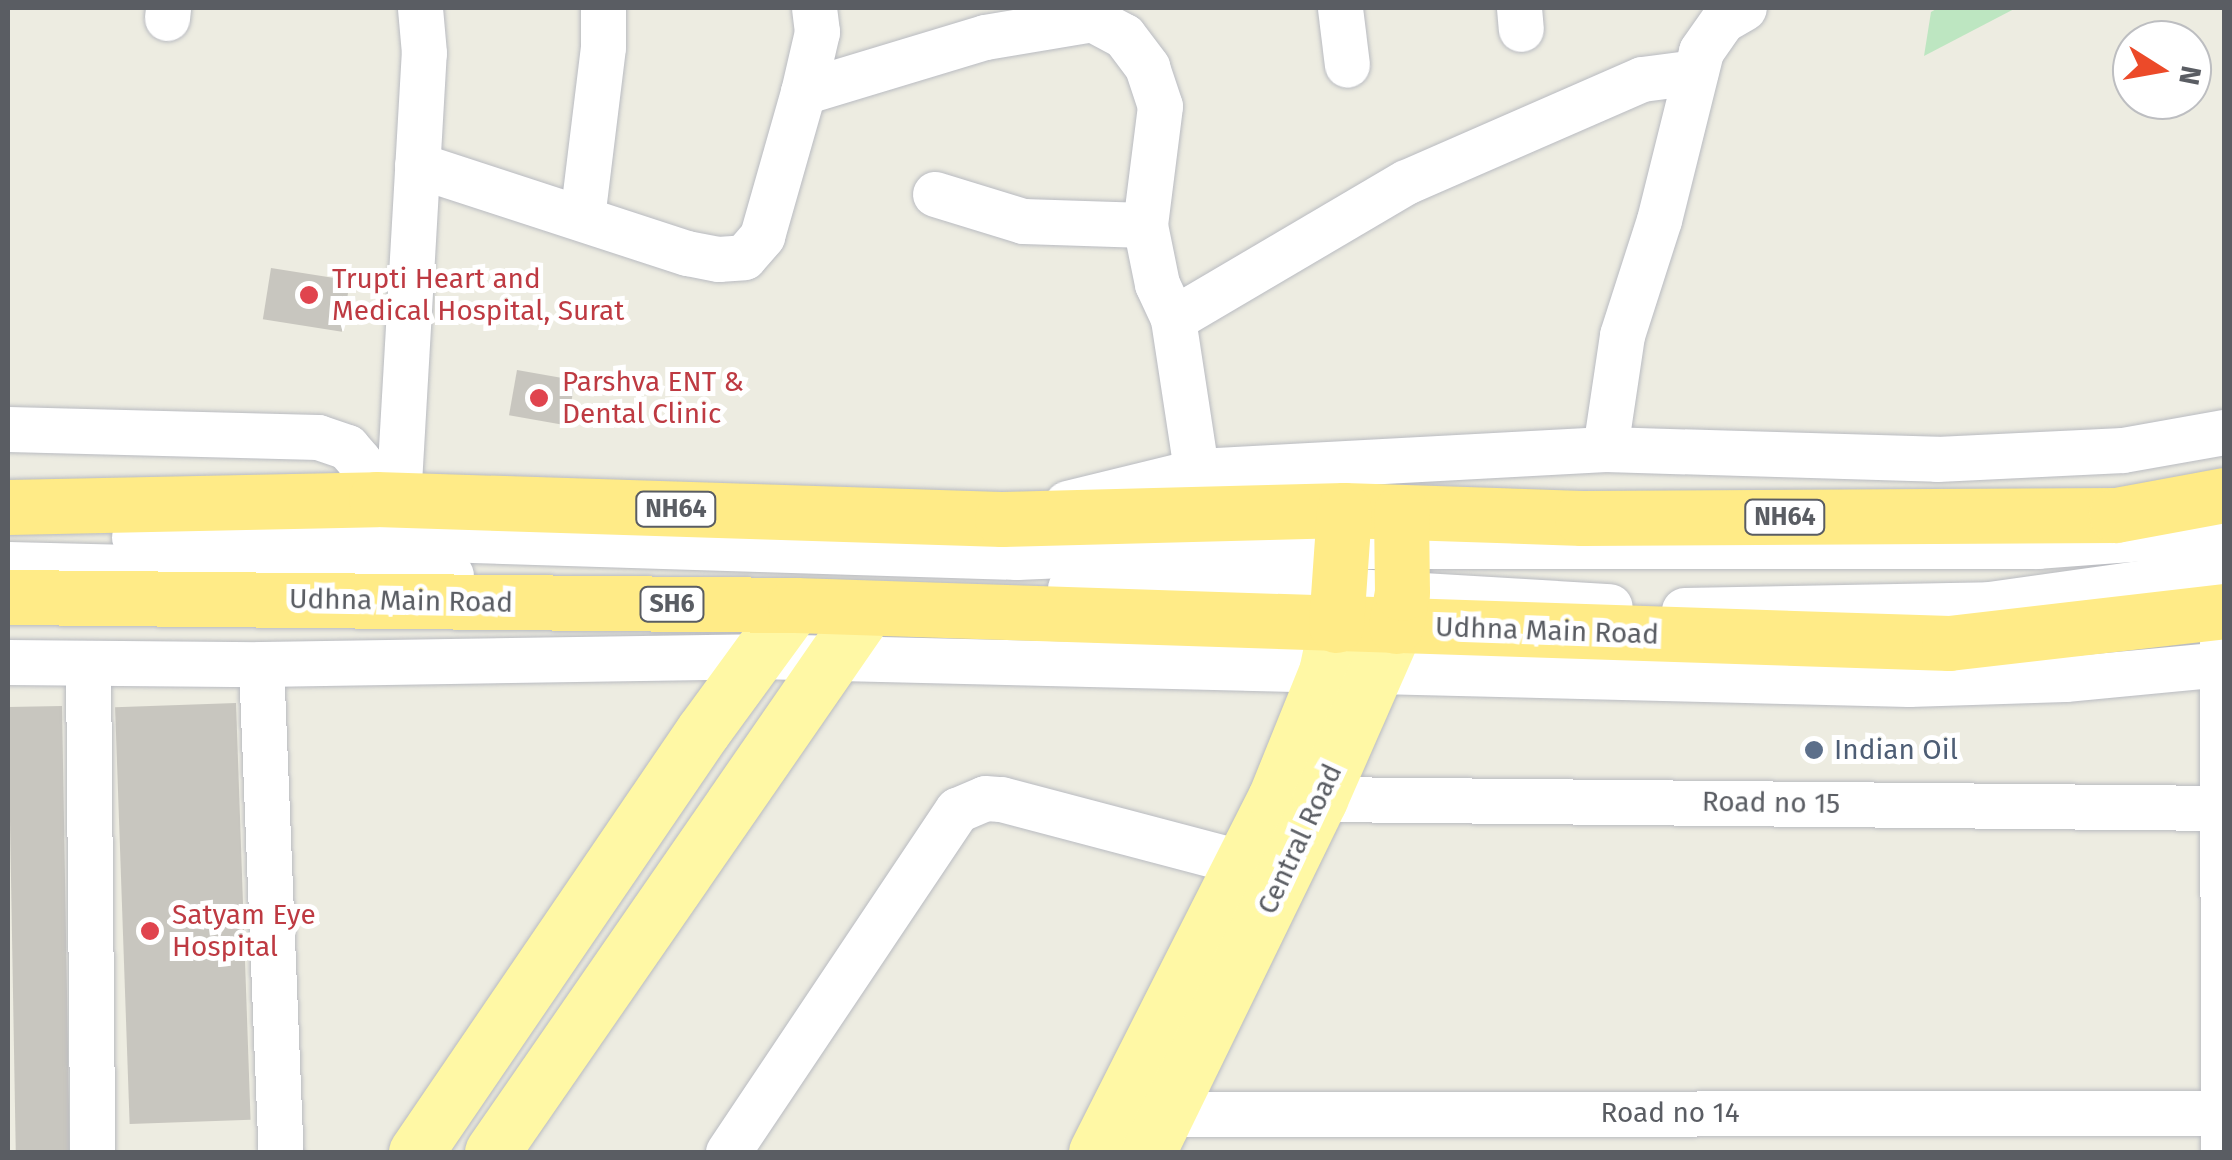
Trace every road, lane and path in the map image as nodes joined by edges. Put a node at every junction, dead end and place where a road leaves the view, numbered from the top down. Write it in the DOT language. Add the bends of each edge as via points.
graph roads {
  1 [pos="420,8"];
  2 [pos="603,8"];
  3 [pos="814,8"];
  4 [pos="1340,8"];
  5 [pos="1727,12"];
  6 [pos="1092,14"];
  7 [pos="1347,65"];
  8 [pos="1696,72"];
  9 [pos="803,92"];
  10 [pos="418,165"];
  11 [pos="935,194"];
  12 [pos="582,218"];
  13 [pos="1144,225"];
  14 [pos="1173,319"];
  15 [pos="8,430"];
  16 [pos="2224,432"];
  17 [pos="1605,449"];
  18 [pos="1200,493"];
  19 [pos="2224,495"];
  20 [pos="8,507"];
  21 [pos="2224,532"];
  22 [pos="8,537"];
  23 [pos="390,542"];
  24 [pos="8,564"];
  25 [pos="1367,589"];
  26 [pos="8,596"];
  27 [pos="795,605"];
  28 [pos="868,608"];
  29 [pos="2223,624"];
  30 [pos="756,656"];
  31 [pos="831,658"];
  32 [pos="8,662"];
  33 [pos="88,663"];
  34 [pos="261,664"];
  35 [pos="1320,798"];
  36 [pos="2222,808"];
  37 [pos="1243,863"];
  38 [pos="2223,1114"];
  39 [pos="1133,1133"];
  40 [pos="92,1152"];
  41 [pos="281,1152"];
  42 [pos="416,1152"];
  43 [pos="492,1152"];
  44 [pos="728,1152"];
  45 [pos="2224,1152"];
  1 -- 10 [label="street"];
  2 -- 12 [label="street"];
  3 -- 9 [label="street" via="817,32"];
  4 -- 7 [label="street"];
  5 -- 8 [label="street"];
  6 -- 9 [label="street" via="984,37"];
  6 -- 13 [label="street" via="1124,36 1146,67 1160,106"];
  8 -- 14 [label="street" via="1642,79 1406,182"];
  8 -- 17 [label="street" via="1622,334"];
  9 -- 12 [label="street" via="762,236 744,257 687,253"];
  10 -- 12 [label="street"];
  10 -- 23 [label="street"];
  11 -- 13 [label="street" via="1023,221"];
  13 -- 14 [label="street"];
  14 -- 18 [label="street"];
  15 -- 23 [label="street" via="318,436 347,447 359,461"];
  16 -- 17 [label="street" via="2123,450 1937,459"];
  17 -- 18 [label="street"];
  18 -- 23 [label="highway, NH64" via="1002,520"];
  18 -- 25 [label="highway, NH64"];
  19 -- 25 [label="highway, NH64" via="2116,514 1582,518"];
  20 -- 23 [label="highway, NH64"];
  21 -- 25 [label="street"];
  22 -- 23 [label="street"];
  23 -- 24 [label="street"];
  23 -- 25 [label="street"];
  23 -- 26 [label="highway, Udhna Main Road / SH6"];
  23 -- 27 [label="highway, Udhna Main Road / SH6"];
  25 -- 28 [label="highway, Udhna Main Road / SH6"];
  25 -- 29 [label="highway, Udhna Main Road / NH64" via="1949,643"];
  25 -- 31 [label="street"];
  25 -- 35 [label="main road, Central Road"];
  25 -- 37 [label="main road, Central Road"];
  27 -- 28 [label="highway, Udhna Main Road / SH6"];
  27 -- 30 [label="main road"];
  28 -- 31 [label="main road"];
  29 -- 36 [label="street"];
  30 -- 31 [label="street"];
  30 -- 34 [label="street"];
  30 -- 42 [label="main road"];
  31 -- 43 [label="main road"];
  32 -- 33 [label="street"];
  33 -- 34 [label="street"];
  33 -- 40 [label="street"];
  34 -- 41 [label="street"];
  35 -- 36 [label="street, Road no 15"];
  35 -- 39 [label="main road, Central Road"];
  36 -- 38 [label="street"];
  37 -- 39 [label="main road, Central Road"];
  37 -- 44 [label="street" via="1001,799 984,798 958,810"];
  38 -- 39 [label="street, Road no 14"];
  38 -- 45 [label="street"];
}
